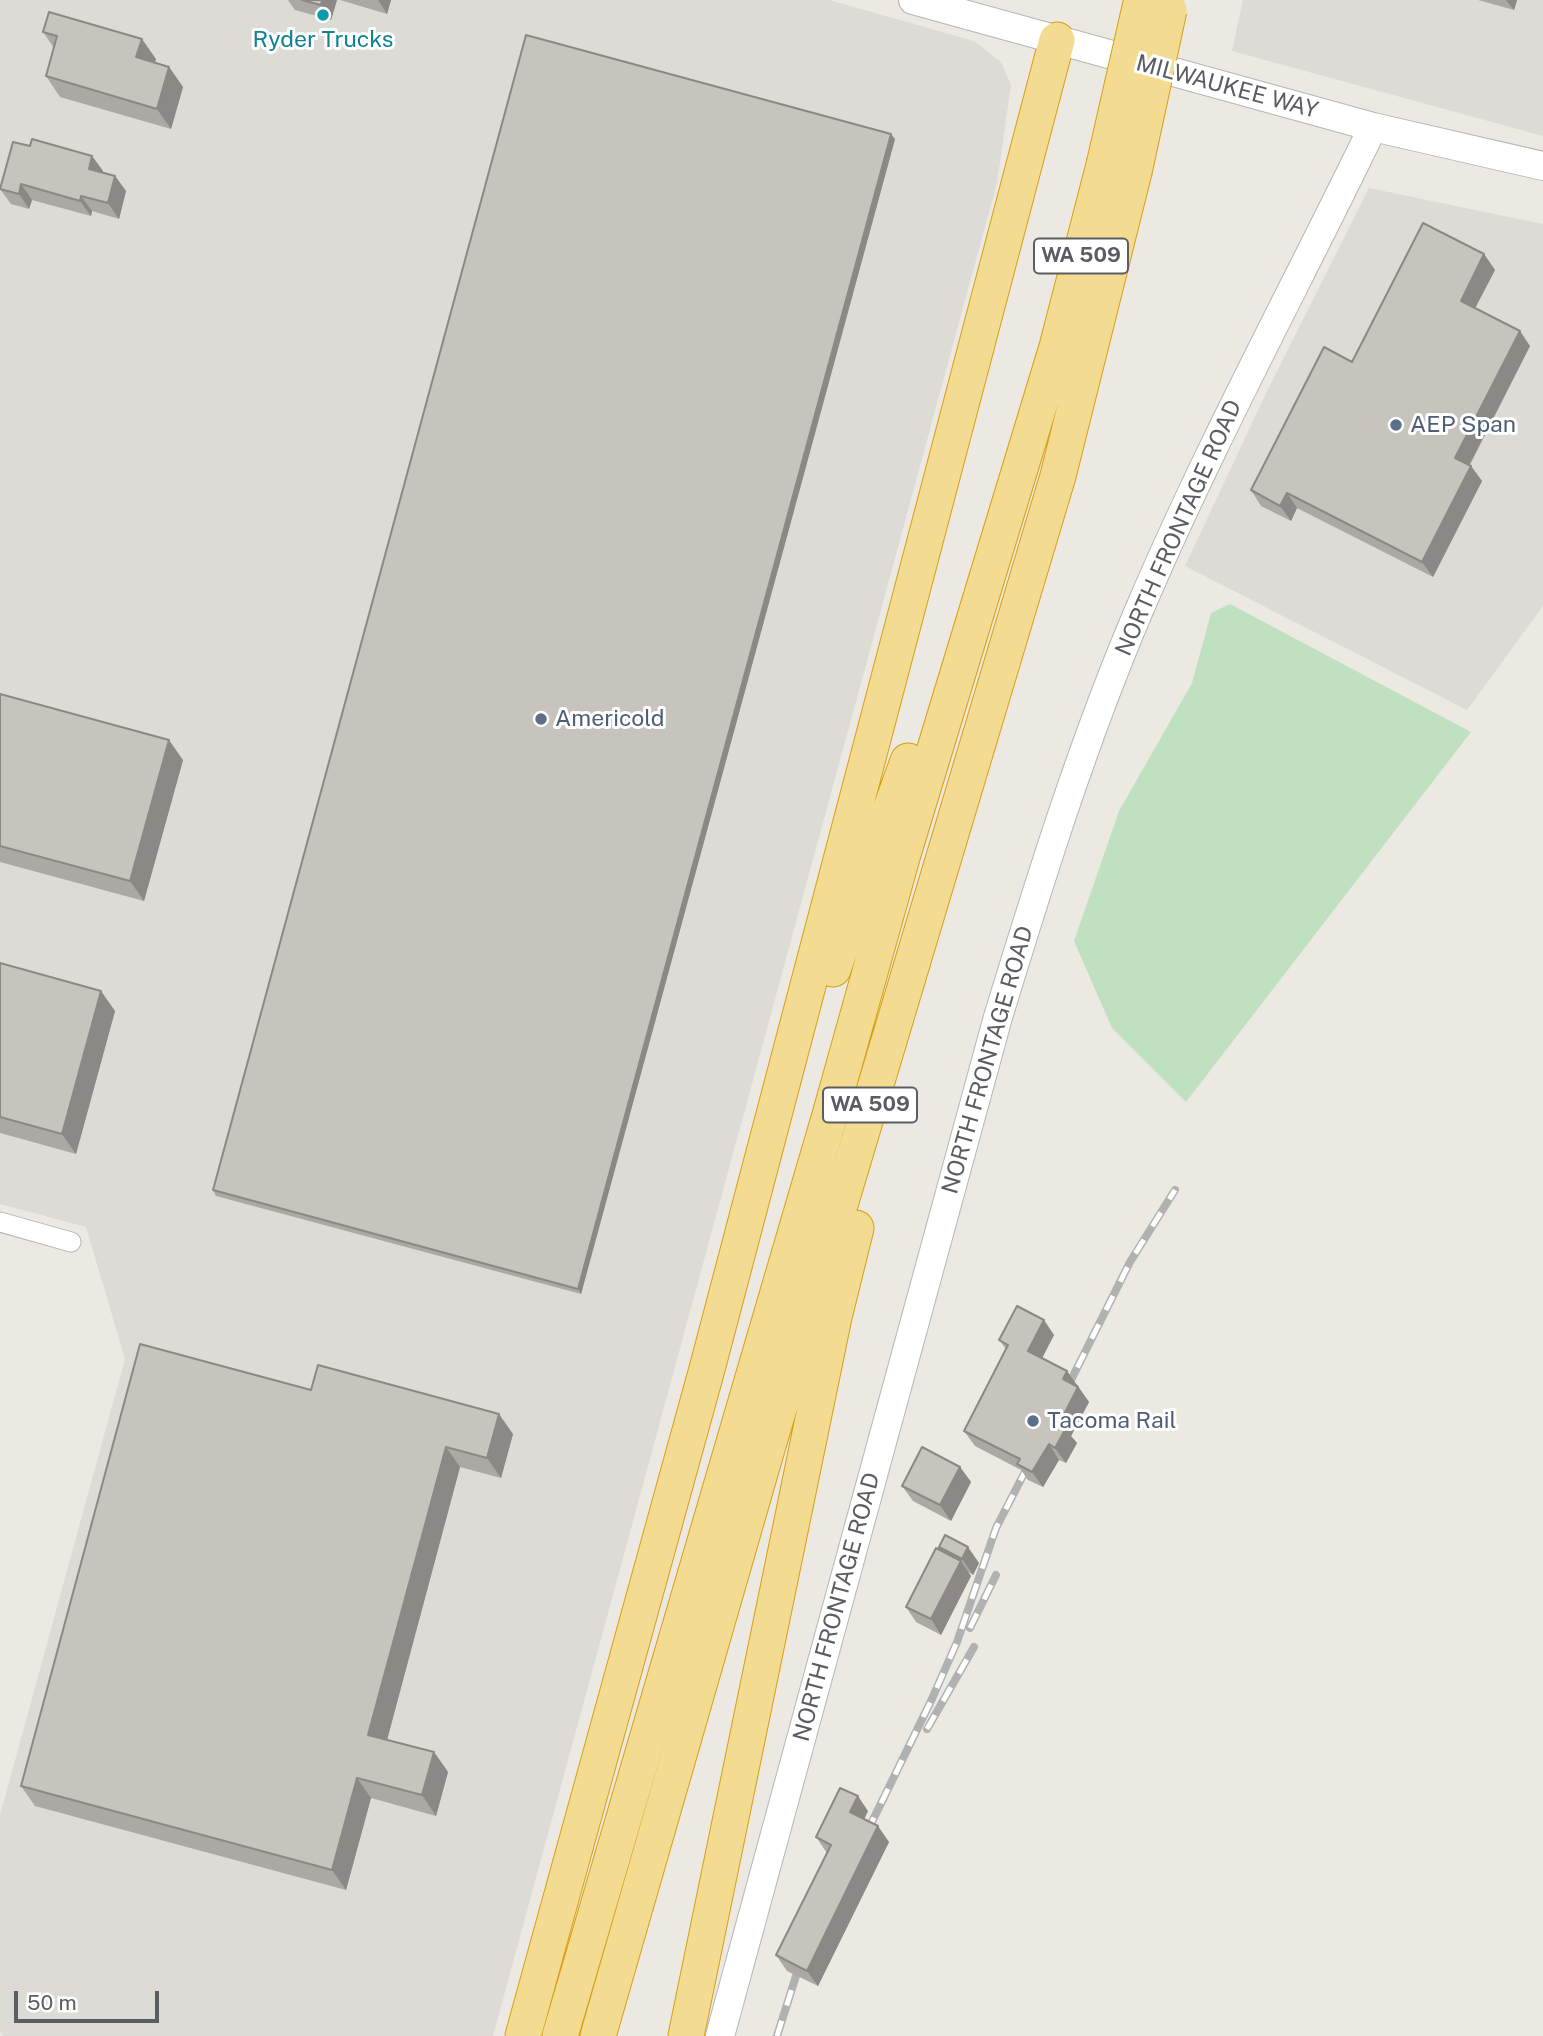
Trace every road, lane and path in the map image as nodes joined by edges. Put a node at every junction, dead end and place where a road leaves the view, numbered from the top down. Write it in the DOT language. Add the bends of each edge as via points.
graph roads {
  1 [pos="913,0"];
  2 [pos="1156,3"];
  3 [pos="1057,40"];
  4 [pos="1373,127"];
  5 [pos="1543,166"];
  6 [pos="1119,169"];
  7 [pos="1057,347"];
  8 [pos="969,770"];
  9 [pos="0,1222"];
  10 [pos="71,1242"];
  11 [pos="707,1369"];
  12 [pos="523,2036"];
  13 [pos="560,2036"];
  14 [pos="598,2036"];
  15 [pos="686,2036"];
  16 [pos="720,2036"];
  1 -- 3 [label="street, MILWAUKEE WAY"];
  2 -- 6 [label="highway, WA 509, bridge"];
  3 -- 4 [label="street, MILWAUKEE WAY"];
  3 -- 11 [label="highway"];
  4 -- 5 [label="street, MILWAUKEE WAY"];
  4 -- 16 [label="street, NORTH FRONTAGE ROAD" via="1252,367 1139,610 1040,881 991,1044"];
  6 -- 7 [label="highway, WA 509"];
  6 -- 8 [label="highway, WA 509" via="1058,476"];
  7 -- 11 [label="highway" via="820,1005"];
  7 -- 13 [label="highway, WA 509" via="902,854"];
  8 -- 14 [label="highway, WA 509"];
  8 -- 15 [label="highway" via="834,1317"];
  9 -- 10 [label="street"];
  11 -- 12 [label="highway"];
}
